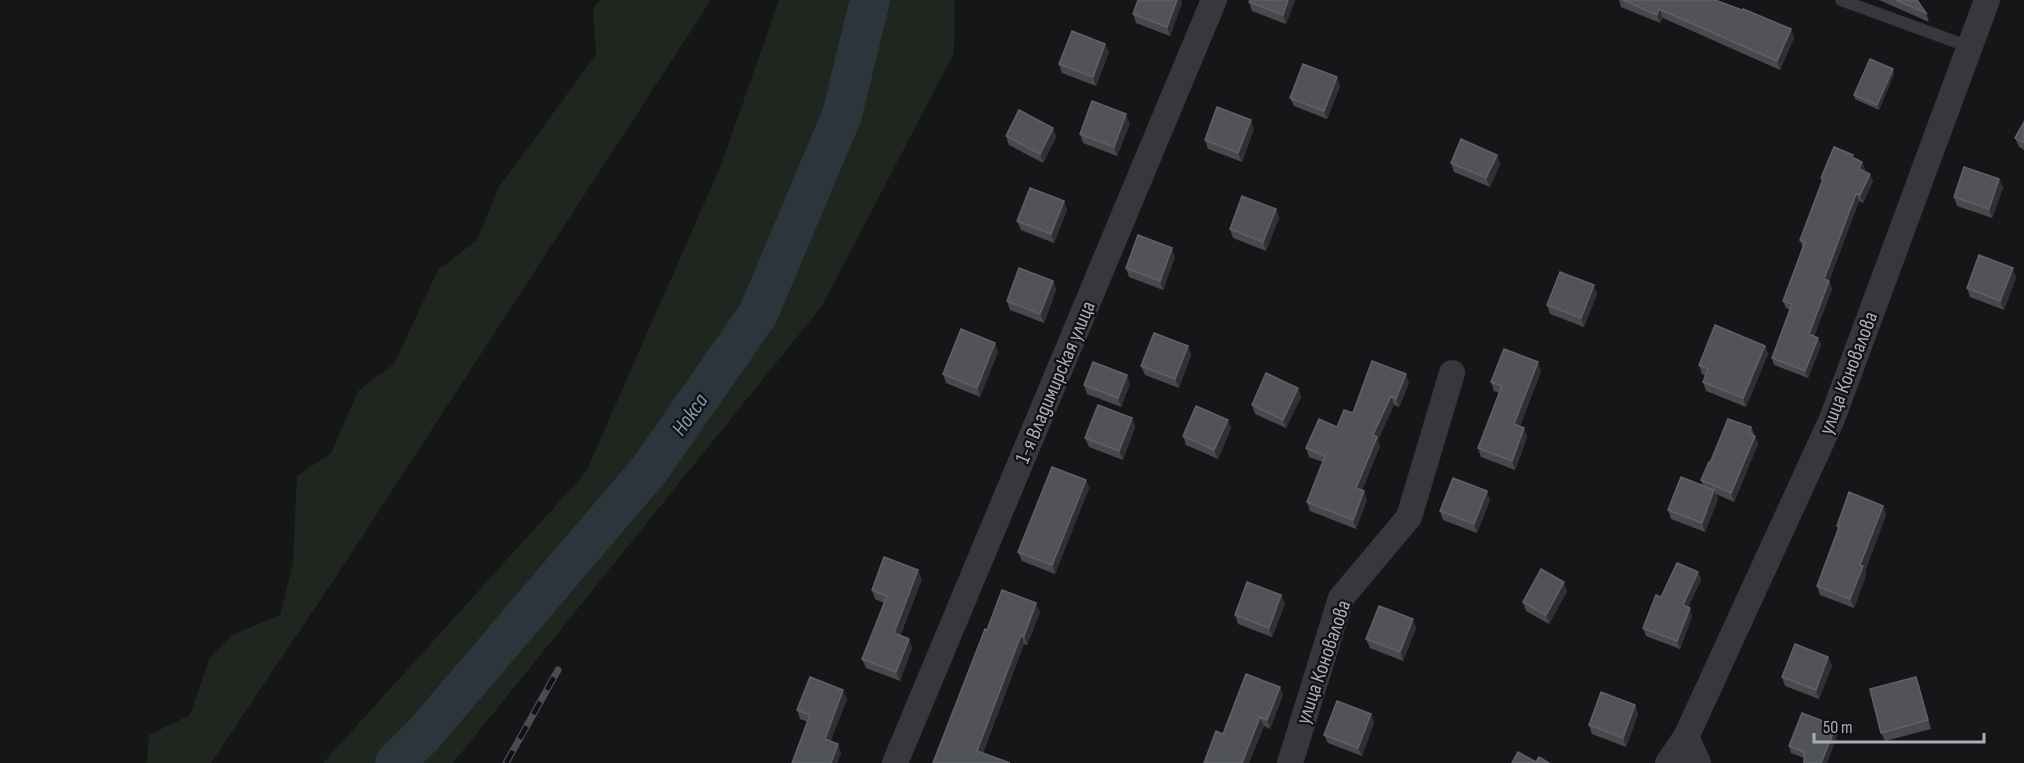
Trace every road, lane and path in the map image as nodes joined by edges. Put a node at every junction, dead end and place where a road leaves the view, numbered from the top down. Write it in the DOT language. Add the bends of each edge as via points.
graph roads {
  1 [pos="1214,0"];
  2 [pos="1841,0"];
  3 [pos="1987,0"];
  4 [pos="1970,47"];
  5 [pos="1452,373"];
  6 [pos="1686,737"];
  7 [pos="895,763"];
  8 [pos="1290,763"];
  9 [pos="1668,763"];
  10 [pos="1698,763"];
  1 -- 7 [label="street, 1-я Владимирская улица"];
  2 -- 4 [label="lane"];
  3 -- 4 [label="street, улица Коновалова"];
  4 -- 6 [label="street, улица Коновалова" via="1832,419"];
  5 -- 8 [label="street, улица Коновалова" via="1409,518 1341,598"];
  6 -- 9 [label="street, улица Коновалова"];
  6 -- 10 [label="street"];
}
